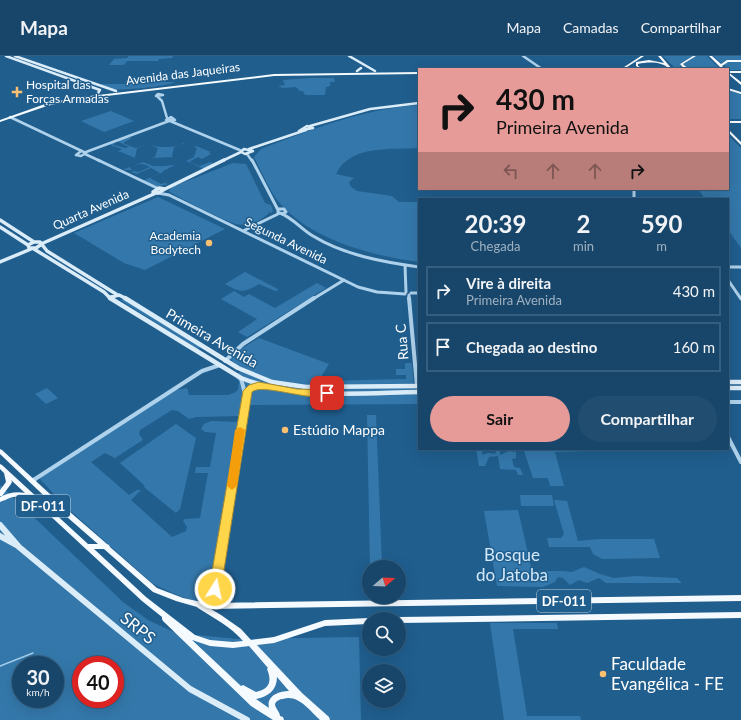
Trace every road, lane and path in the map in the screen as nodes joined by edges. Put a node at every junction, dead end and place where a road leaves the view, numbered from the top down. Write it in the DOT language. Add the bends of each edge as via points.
graph roads {
  1 [pos="6,56"];
  2 [pos="15,56"];
  3 [pos="523,56"];
  4 [pos="643,56"];
  5 [pos="659,56"];
  6 [pos="695,56"];
  7 [pos="710,56"];
  8 [pos="348,57"];
  9 [pos="25,59"];
  10 [pos="19,61"];
  11 [pos="360,61"];
  12 [pos="356,62"];
  13 [pos="741,62"];
  14 [pos="37,63"];
  15 [pos="30,65"];
  16 [pos="537,65"];
  17 [pos="668,65"];
  18 [pos="720,66"];
  19 [pos="361,68"];
  20 [pos="368,68"];
  21 [pos="541,68"];
  22 [pos="543,68"];
  23 [pos="624,68"];
  24 [pos="641,68"];
  25 [pos="670,68"];
  26 [pos="687,68"];
  27 [pos="723,68"];
  28 [pos="47,70"];
  29 [pos="357,71"];
  30 [pos="376,71"];
  31 [pos="741,71"];
  32 [pos="389,72"];
  33 [pos="418,72"];
  34 [pos="729,72"];
  35 [pos="304,73"];
  36 [pos="313,73"];
  37 [pos="729,73"];
  38 [pos="253,76"];
  39 [pos="732,76"];
  40 [pos="75,77"];
  41 [pos="237,78"];
  42 [pos="70,79"];
  43 [pos="741,80"];
  44 [pos="741,84"];
  45 [pos="98,86"];
  46 [pos="92,87"];
  47 [pos="164,88"];
  48 [pos="729,89"];
  49 [pos="151,90"];
  50 [pos="116,91"];
  51 [pos="131,91"];
  52 [pos="98,93"];
  53 [pos="741,93"];
  54 [pos="162,94"];
  55 [pos="157,95"];
  56 [pos="90,96"];
  57 [pos="418,103"];
  58 [pos="28,110"];
  59 [pos="171,117"];
  60 [pos="9,118"];
  61 [pos="0,119"];
  62 [pos="168,120"];
  63 [pos="175,120"];
  64 [pos="729,121"];
  65 [pos="741,121"];
  66 [pos="311,127"];
  67 [pos="302,129"];
  68 [pos="306,130"];
  69 [pos="296,133"];
  70 [pos="729,133"];
  71 [pos="741,144"];
  72 [pos="262,146"];
  73 [pos="247,149"];
  74 [pos="242,151"];
  75 [pos="253,152"];
  76 [pos="82,153"];
  77 [pos="246,154"];
  78 [pos="233,158"];
  79 [pos="252,159"];
  80 [pos="164,189"];
  81 [pos="155,191"];
  82 [pos="166,194"];
  83 [pos="276,204"];
  84 [pos="283,209"];
  85 [pos="279,212"];
  86 [pos="286,212"];
  87 [pos="288,218"];
  88 [pos="0,220"];
  89 [pos="0,227"];
  90 [pos="243,231"];
  91 [pos="39,243"];
  92 [pos="28,245"];
  93 [pos="33,249"];
  94 [pos="0,261"];
  95 [pos="418,267"];
  96 [pos="729,267"];
  97 [pos="741,267"];
  98 [pos="405,268"];
  99 [pos="344,280"];
  100 [pos="729,282"];
  101 [pos="729,290"];
  102 [pos="734,290"];
  103 [pos="408,293"];
  104 [pos="116,294"];
  105 [pos="111,297"];
  106 [pos="123,297"];
  107 [pos="741,299"];
  108 [pos="116,301"];
  109 [pos="205,349"];
  110 [pos="198,352"];
  111 [pos="231,353"];
  112 [pos="218,356"];
  113 [pos="211,360"];
  114 [pos="225,361"];
  115 [pos="220,365"];
  116 [pos="208,368"];
  117 [pos="238,368"];
  118 [pos="232,372"];
  119 [pos="241,378"];
  120 [pos="729,382"];
  121 [pos="741,382"];
  122 [pos="259,385"];
  123 [pos="392,386"];
  124 [pos="418,386"];
  125 [pos="729,388"];
  126 [pos="741,388"];
  127 [pos="392,392"];
  128 [pos="418,392"];
  129 [pos="245,399"];
  130 [pos="729,402"];
  131 [pos="741,402"];
  132 [pos="729,439"];
  133 [pos="0,451"];
  134 [pos="741,462"];
  135 [pos="0,466"];
  136 [pos="5,471"];
  137 [pos="32,481"];
  138 [pos="0,494"];
  139 [pos="36,499"];
  140 [pos="0,500"];
  141 [pos="0,525"];
  142 [pos="0,536"];
  143 [pos="86,546"];
  144 [pos="19,547"];
  145 [pos="108,548"];
  146 [pos="741,598"];
  147 [pos="144,599"];
  148 [pos="197,604"];
  149 [pos="212,606"];
  150 [pos="741,615"];
  151 [pos="362,620"];
  152 [pos="406,620"];
  153 [pos="270,666"];
  154 [pos="230,679"];
  155 [pos="299,696"];
  156 [pos="247,720"];
  157 [pos="281,720"];
  158 [pos="326,720"];
  1 -- 10 [label="main road"];
  2 -- 9 [label="main road"];
  3 -- 16 [label="street"];
  4 -- 23 [label="highway"];
  5 -- 17 [label="highway"];
  6 -- 26 [label="highway" via="681,64"];
  7 -- 18 [label="highway"];
  8 -- 11 [label="main road"];
  8 -- 12 [label="main road"];
  9 -- 10 [label="main road"];
  9 -- 14 [label="main road"];
  10 -- 15 [label="main road"];
  11 -- 12 [label="main road"];
  11 -- 20 [label="main road"];
  12 -- 19 [label="main road"];
  13 -- 18 [label="highway" via="726,61"];
  14 -- 15 [label="main road"];
  14 -- 28 [label="main road"];
  15 -- 28 [label="main road"];
  16 -- 21 [label="street"];
  16 -- 22 [label="street"];
  17 -- 24 [label="highway" via="649,61 637,63 636,66"];
  17 -- 25 [label="highway"];
  18 -- 27 [label="highway"];
  19 -- 20 [label="main road"];
  19 -- 29 [label="main road"];
  20 -- 30 [label="main road"];
  28 -- 40 [label="main road"];
  28 -- 42 [label="main road"];
  29 -- 30 [label="main road, Avenida das Jaqueiras"];
  29 -- 36 [label="main road, Avenida das Jaqueiras"];
  30 -- 32 [label="main road, Avenida das Jaqueiras"];
  31 -- 34 [label="main road"];
  32 -- 33 [label="main road, Avenida das Jaqueiras"];
  32 -- 36 [label="main road, Avenida das Jaqueiras"];
  35 -- 36 [label="main road, Avenida das Jaqueiras"];
  35 -- 38 [label="main road, Avenida das Jaqueiras"];
  35 -- 38 [label="main road, Avenida das Jaqueiras"];
  37 -- 39 [label="highway"];
  38 -- 41 [label="main road, Avenida das Jaqueiras"];
  39 -- 43 [label="highway"];
  39 -- 44 [label="highway"];
  40 -- 42 [label="main road"];
  40 -- 45 [label="main road"];
  41 -- 47 [label="main road, Avenida das Jaqueiras"];
  41 -- 51 [label="main road, Avenida das Jaqueiras"];
  42 -- 46 [label="main road"];
  45 -- 46 [label="main road"];
  45 -- 50 [label="main road"];
  46 -- 52 [label="main road" via="100,90"];
  47 -- 49 [label="main road, Avenida das Jaqueiras"];
  47 -- 54 [label="street" via="160,90"];
  48 -- 53 [label="highway"];
  49 -- 51 [label="main road, Avenida das Jaqueiras"];
  49 -- 55 [label="street" via="156,91"];
  50 -- 51 [label="main road, Avenida das Jaqueiras"];
  50 -- 52 [label="main road, Avenida das Jaqueiras"];
  51 -- 56 [label="main road, Avenida das Jaqueiras"];
  52 -- 56 [label="main road, Avenida das Jaqueiras"];
  54 -- 55 [label="street"];
  54 -- 59 [label="street"];
  55 -- 62 [label="street" via="162,101"];
  56 -- 58 [label="main road, Avenida das Jaqueiras" via="61,99"];
  57 -- 66 [label="main road" via="370,109"];
  58 -- 60 [label="main road, Avenida das Jaqueiras"];
  58 -- 61 [label="main road, Avenida das Jaqueiras"];
  59 -- 62 [label="street"];
  59 -- 63 [label="street"];
  60 -- 61 [label="main road, Avenida das Jaqueiras"];
  60 -- 76 [label="street, Segunda Avenida"];
  62 -- 63 [label="street"];
  62 -- 74 [label="street"];
  62 -- 76 [label="street"];
  63 -- 73 [label="street"];
  64 -- 65 [label="highway"];
  66 -- 67 [label="main road"];
  66 -- 68 [label="main road"];
  67 -- 68 [label="main road"];
  67 -- 69 [label="main road"];
  68 -- 69 [label="main road"];
  69 -- 72 [label="main road"];
  70 -- 71 [label="highway"];
  72 -- 73 [label="main road"];
  72 -- 75 [label="main road"];
  73 -- 74 [label="main road"];
  73 -- 75 [label="main road"];
  74 -- 77 [label="main road"];
  74 -- 78 [label="main road"];
  75 -- 77 [label="main road"];
  75 -- 79 [label="street"];
  76 -- 81 [label="street, Segunda Avenida"];
  77 -- 78 [label="main road"];
  77 -- 79 [label="street"];
  78 -- 80 [label="main road"];
  79 -- 83 [label="street"];
  80 -- 81 [label="main road, Quarta Avenida"];
  80 -- 82 [label="street"];
  81 -- 82 [label="street, Segunda Avenida"];
  81 -- 91 [label="main road, Quarta Avenida"];
  82 -- 90 [label="street, Segunda Avenida"];
  83 -- 84 [label="street"];
  83 -- 85 [label="street"];
  84 -- 85 [label="street"];
  84 -- 86 [label="street"];
  85 -- 86 [label="street"];
  85 -- 87 [label="street"];
  85 -- 90 [label="street"];
  86 -- 87 [label="street"];
  87 -- 98 [label="street" via="314,236 336,246"];
  88 -- 91 [label="main road"];
  89 -- 92 [label="main road"];
  90 -- 99 [label="street, Segunda Avenida"];
  91 -- 92 [label="main road"];
  91 -- 93 [label="main road"];
  91 -- 104 [label="main road" via="47,251"];
  92 -- 93 [label="main road"];
  92 -- 94 [label="main road"];
  93 -- 94 [label="main road"];
  93 -- 105 [label="main road"];
  95 -- 98 [label="street"];
  96 -- 97 [label="street"];
  98 -- 103 [label="street, Rua C"];
  99 -- 103 [label="street, Segunda Avenida" via="371,291"];
  99 -- 111 [label="street"];
  100 -- 102 [label="street"];
  101 -- 102 [label="street"];
  102 -- 107 [label="street"];
  103 -- 124 [label="street, Rua C"];
  104 -- 105 [label="main road"];
  104 -- 106 [label="main road, Primeira Avenida"];
  105 -- 108 [label="main road, Primeira Avenida" via="111,300"];
  106 -- 108 [label="main road"];
  106 -- 109 [label="main road, Primeira Avenida"];
  108 -- 110 [label="main road, Primeira Avenida"];
  109 -- 110 [label="main road"];
  109 -- 112 [label="main road, Primeira Avenida"];
  110 -- 113 [label="main road, Primeira Avenida"];
  111 -- 112 [label="street"];
  111 -- 114 [label="street"];
  112 -- 114 [label="main road, Primeira Avenida"];
  113 -- 115 [label="main road, Primeira Avenida"];
  113 -- 116 [label="street"];
  114 -- 117 [label="main road, Primeira Avenida"];
  115 -- 116 [label="street"];
  115 -- 118 [label="main road, Primeira Avenida"];
  116 -- 137 [label="street"];
  117 -- 118 [label="main road"];
  117 -- 123 [label="main road, Primeira Avenida" via="272,382 297,386"];
  118 -- 119 [label="main road, Primeira Avenida"];
  119 -- 122 [label="main road, Primeira Avenida"];
  119 -- 129 [label="street" via="245,386"];
  120 -- 121 [label="main road"];
  122 -- 127 [label="main road, Primeira Avenida" via="306,393"];
  122 -- 129 [label="street" via="250,388"];
  123 -- 124 [label="main road, Primeira Avenida"];
  123 -- 127 [label="main road" via="389,389"];
  125 -- 126 [label="main road"];
  127 -- 128 [label="main road, Primeira Avenida"];
  129 -- 149 [label="street"];
  130 -- 131 [label="street"];
  132 -- 134 [label="street"];
  133 -- 137 [label="main road, DF-011"];
  135 -- 136 [label="main road, DF-011"];
  136 -- 138 [label="main road" via="9,482"];
  136 -- 139 [label="main road, DF-011"];
  137 -- 145 [label="main road, DF-011"];
  139 -- 140 [label="main road" via="12,494"];
  139 -- 143 [label="main road, DF-011"];
  141 -- 144 [label="main road, SRPS"];
  142 -- 144 [label="main road, SRPS"];
  143 -- 145 [label="main road"];
  143 -- 147 [label="main road, DF-011"];
  144 -- 156 [label="main road, SRPS" via="190,689"];
  145 -- 148 [label="main road, DF-011" via="155,590"];
  146 -- 149 [label="main road, DF-011"];
  147 -- 151 [label="main road, DF-011" via="193,637 210,643 233,645 274,640 325,623"];
  147 -- 154 [label="main road"];
  148 -- 149 [label="main road, DF-011"];
  148 -- 153 [label="main road" via="239,631"];
  150 -- 152 [label="main road, DF-011"];
  153 -- 154 [label="main road" via="274,683 261,695 251,694"];
  153 -- 155 [label="main road"];
  154 -- 157 [label="main road" via="254,703"];
  155 -- 157 [label="main road" via="287,693 275,698 273,712"];
  155 -- 158 [label="main road"];
}
